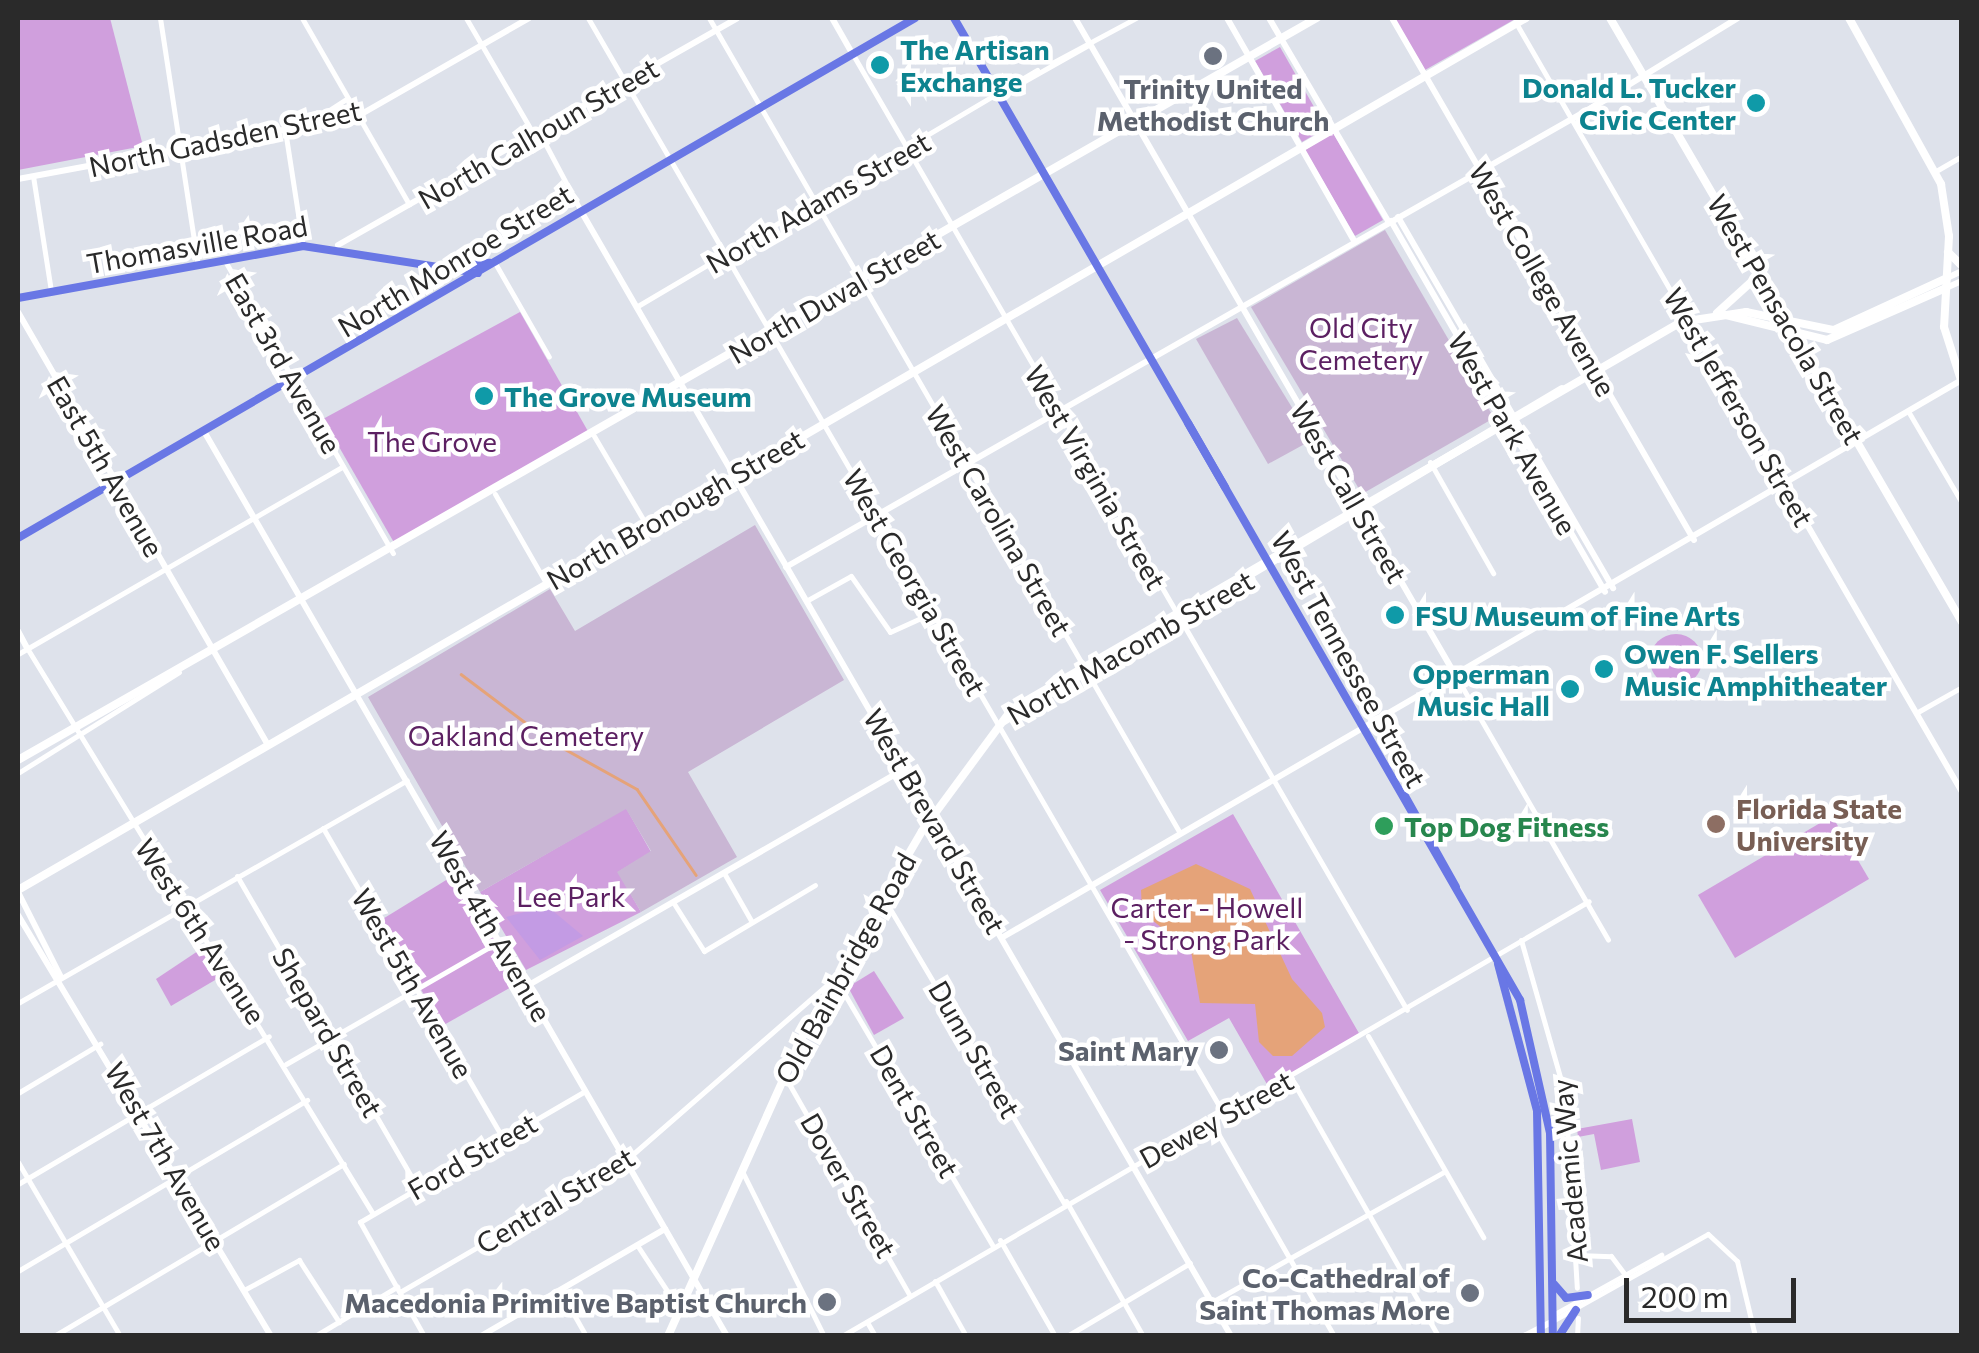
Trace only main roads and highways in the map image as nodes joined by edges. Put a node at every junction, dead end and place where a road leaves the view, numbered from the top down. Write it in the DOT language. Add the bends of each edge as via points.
graph roads {
  1 [pos="915,18"];
  2 [pos="954,18"];
  3 [pos="1318,18"];
  4 [pos="1610,18"];
  5 [pos="1848,18"];
  6 [pos="1521,20"];
  7 [pos="1044,174"];
  8 [pos="1948,252"];
  9 [pos="495,263"];
  10 [pos="1097,266"];
  11 [pos="1962,268"];
  12 [pos="445,270"];
  13 [pos="478,273"];
  14 [pos="1760,274"];
  15 [pos="1947,283"];
  16 [pos="452,289"];
  17 [pos="18,298"];
  18 [pos="1717,313"];
  19 [pos="1790,326"];
  20 [pos="1796,336"];
  21 [pos="1961,381"];
  22 [pos="18,538"];
  23 [pos="1268,562"];
  24 [pos="1962,622"];
  25 [pos="997,725"];
  26 [pos="18,760"];
  27 [pos="18,891"];
  28 [pos="1495,955"];
  29 [pos="1554,1282"];
  30 [pos="1588,1295"];
  31 [pos="1577,1314"];
  32 [pos="1541,1330"];
  33 [pos="668,1336"];
  34 [pos="1556,1336"];
  1 -- 9 [label="main road, North Monroe Street"];
  2 -- 7 [label="main road, West Tennessee Street"];
  3 -- 7 [label="main road, North Duval Street"];
  4 -- 14 [label="main road, West Pensacola Street"];
  5 -- 8 [label="main road" via="1936,172"];
  6 -- 10 [label="main road, North Bronough Street"];
  7 -- 10 [label="main road, West Tennessee Street"];
  7 -- 26 [label="main road, North Duval Street" via="495,494"];
  8 -- 11 [label="main road"];
  8 -- 15 [label="main road"];
  9 -- 12 [label="main road, Thomasville Road"];
  9 -- 13 [label="main road, North Monroe Street"];
  10 -- 23 [label="main road, West Tennessee Street"];
  10 -- 27 [label="main road, North Bronough Street"];
  12 -- 13 [label="main road, Thomasville Road"];
  12 -- 16 [label="main road"];
  12 -- 17 [label="main road, Thomasville Road" via="362,249 303,246"];
  13 -- 16 [label="main road, North Monroe Street"];
  14 -- 18 [label="main road"];
  14 -- 19 [label="main road, West Pensacola Street"];
  15 -- 19 [label="main road" via="1845,328"];
  15 -- 20 [label="main road" via="1848,336"];
  15 -- 21 [label="main road" via="1946,337"];
  16 -- 22 [label="main road, North Monroe Street"];
  18 -- 19 [label="main road"];
  18 -- 20 [label="main road"];
  18 -- 23 [label="main road, North Macomb Street" via="1688,320 1596,371"];
  19 -- 20 [label="main road, West Pensacola Street"];
  20 -- 24 [label="main road, West Pensacola Street"];
  23 -- 25 [label="main road, North Macomb Street"];
  23 -- 28 [label="main road, West Tennessee Street"];
  25 -- 33 [label="main road, Old Bainbridge Road" via="932,817 835,978 784,1075"];
  28 -- 29 [label="main road, West Tennessee Street" via="1524,1010 1543,1081"];
  28 -- 32 [label="main road, West Tennessee Street" via="1538,1110"];
  29 -- 30 [label="main road" via="1566,1298"];
  29 -- 34 [label="main road, West Tennessee Street"];
  31 -- 34 [label="main road"];
}
